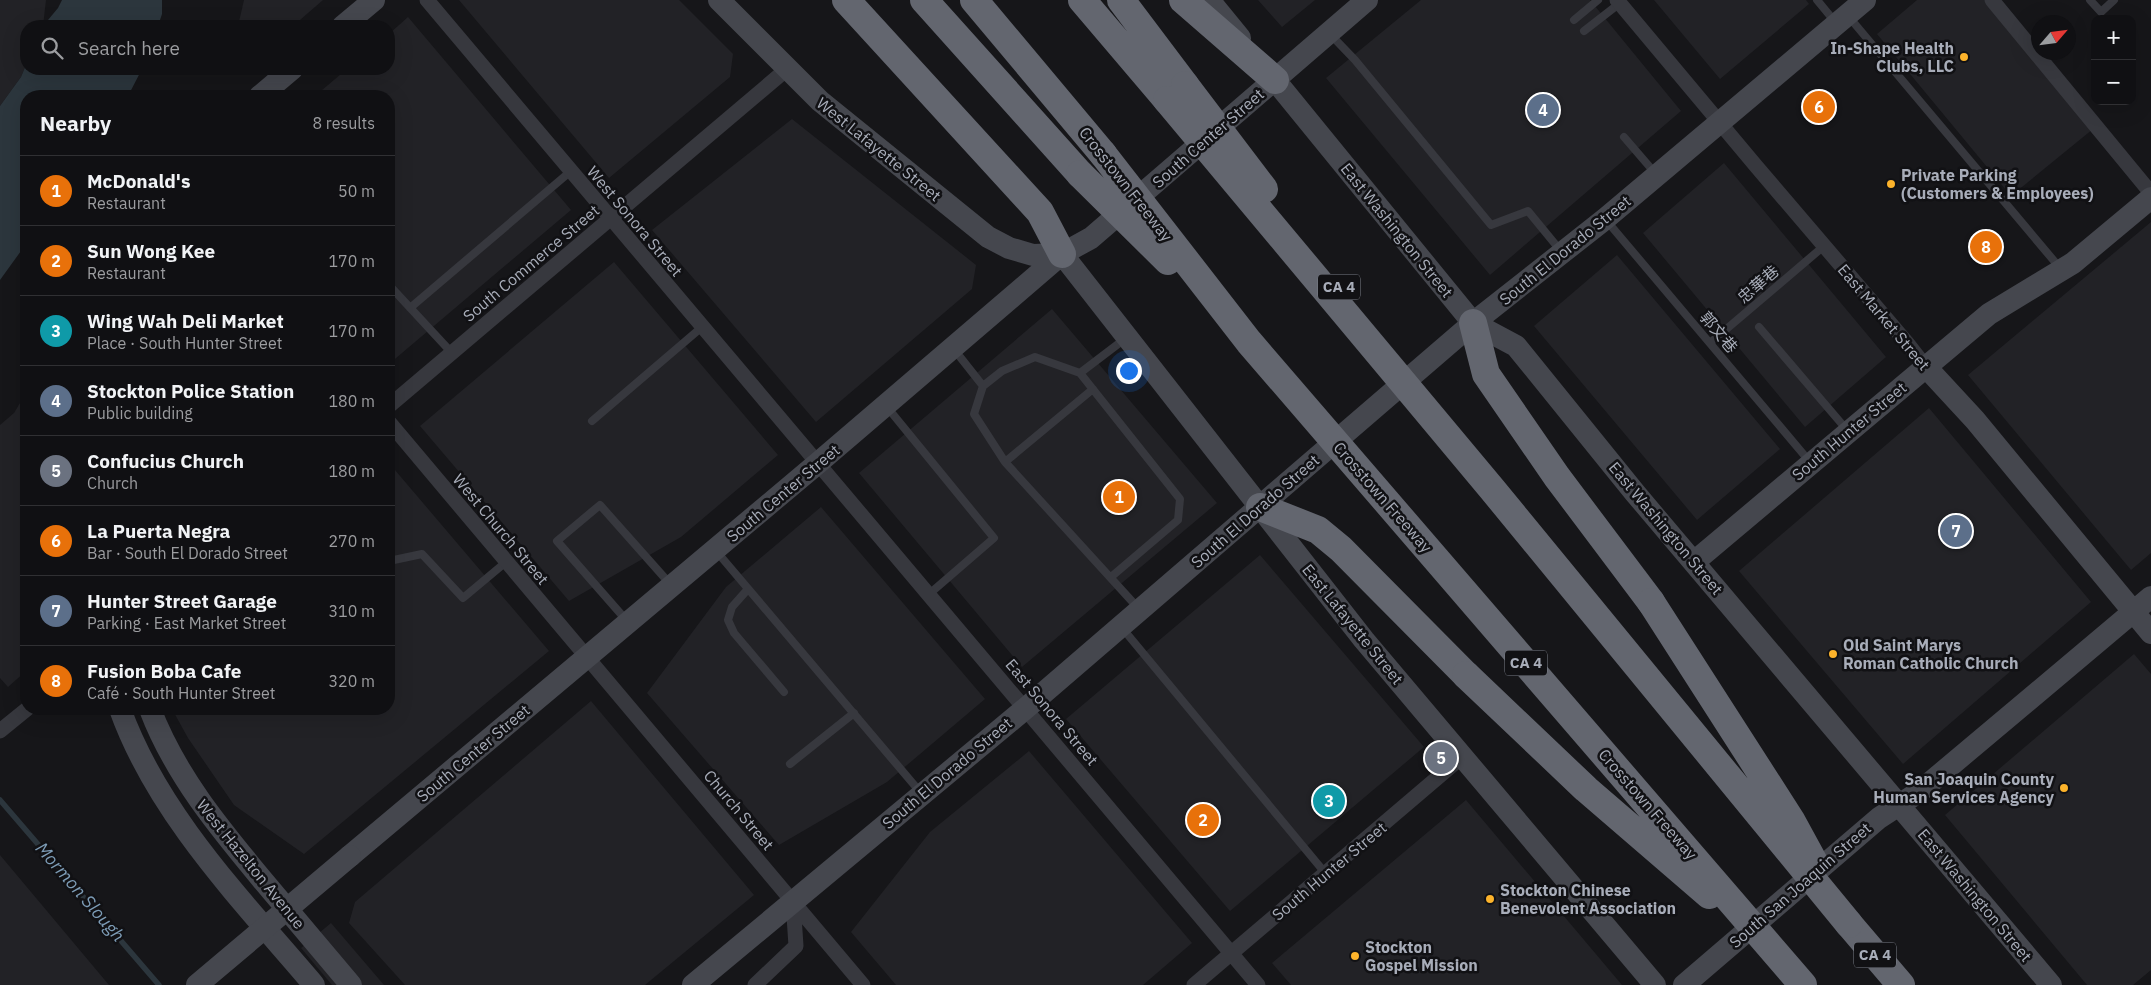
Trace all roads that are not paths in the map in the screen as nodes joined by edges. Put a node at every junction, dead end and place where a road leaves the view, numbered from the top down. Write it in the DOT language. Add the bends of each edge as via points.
graph roads {
  1 [pos="374,0"];
  2 [pos="427,0"];
  3 [pos="719,0"];
  4 [pos="846,0"];
  5 [pos="924,0"];
  6 [pos="974,0"];
  7 [pos="1082,0"];
  8 [pos="1121,0"];
  9 [pos="1183,0"];
  10 [pos="1209,0"];
  11 [pos="1367,0"];
  12 [pos="1598,0"];
  13 [pos="1816,0"];
  14 [pos="1866,0"];
  15 [pos="1992,0"];
  16 [pos="2090,0"];
  17 [pos="2114,0"];
  18 [pos="1619,1"];
  19 [pos="350,20"];
  20 [pos="1574,20"];
  21 [pos="1842,20"];
  22 [pos="1584,31"];
  23 [pos="1329,32"];
  24 [pos="787,69"];
  25 [pos="285,75"];
  26 [pos="1275,80"];
  27 [pos="267,90"];
  28 [pos="1176,92"];
  29 [pos="1720,121"];
  30 [pos="1624,137"];
  31 [pos="571,172"];
  32 [pos="1657,175"];
  33 [pos="2151,193"];
  34 [pos="2151,198"];
  35 [pos="611,219"];
  36 [pos="1605,219"];
  37 [pos="1824,246"];
  38 [pos="1562,253"];
  39 [pos="1062,254"];
  40 [pos="2062,270"];
  41 [pos="395,292"];
  42 [pos="410,308"];
  43 [pos="1473,323"];
  44 [pos="702,327"];
  45 [pos="1759,327"];
  46 [pos="1127,337"];
  47 [pos="1249,342"];
  48 [pos="1710,343"];
  49 [pos="953,348"];
  50 [pos="452,353"];
  51 [pos="1926,367"];
  52 [pos="1080,373"];
  53 [pos="984,386"];
  54 [pos="1093,389"];
  55 [pos="395,401"];
  56 [pos="886,405"];
  57 [pos="592,421"];
  58 [pos="395,429"];
  59 [pos="1849,432"];
  60 [pos="1006,462"];
  61 [pos="1812,463"];
  62 [pos="818,464"];
  63 [pos="1260,507"];
  64 [pos="715,550"];
  65 [pos="395,560"];
  66 [pos="506,562"];
  67 [pos="1694,562"];
  68 [pos="1111,577"];
  69 [pos="672,586"];
  70 [pos="748,589"];
  71 [pos="928,595"];
  72 [pos="2151,597"];
  73 [pos="1140,610"];
  74 [pos="2134,612"];
  75 [pos="629,623"];
  76 [pos="1121,627"];
  77 [pos="2151,633"];
  78 [pos="587,658"];
  79 [pos="784,692"];
  80 [pos="1026,708"];
  81 [pos="854,713"];
  82 [pos="20,715"];
  83 [pos="122,715"];
  84 [pos="153,715"];
  85 [pos="0,731"];
  86 [pos="1463,756"];
  87 [pos="790,764"];
  88 [pos="922,794"];
  89 [pos="1900,805"];
  90 [pos="1326,874"];
  91 [pos="793,901"];
  92 [pos="1849,924"];
  93 [pos="1231,954"];
  94 [pos="1779,956"];
  95 [pos="197,985"];
  96 [pos="314,985"];
  97 [pos="351,985"];
  98 [pos="693,985"];
  99 [pos="754,985"];
  100 [pos="863,985"];
  101 [pos="1194,985"];
  102 [pos="1258,985"];
  103 [pos="1655,985"];
  104 [pos="1684,985"];
  105 [pos="1803,985"];
  106 [pos="1901,985"];
  107 [pos="2051,985"];
  1 -- 19 [label="main road"];
  2 -- 31 [label="street, West Sonora Street"];
  3 -- 24 [label="main road, West Lafayette Street"];
  4 -- 39 [label="highway" via="1040,212"];
  5 -- 47 [label="highway, CA 4, bridge" via="1080,174"];
  6 -- 47 [label="highway, Crosstown Freeway / CA 4, bridge" via="1103,154"];
  7 -- 28 [label="highway, CA 4"];
  8 -- 28 [label="highway"];
  9 -- 26 [label="highway"];
  10 -- 26 [label="main road, East Washington Street"];
  11 -- 23 [label="main road, South Center Street"];
  12 -- 20 [label="lane"];
  13 -- 21 [label="lane"];
  14 -- 21 [label="main road, South El Dorado Street"];
  15 -- 33 [label="street"];
  16 -- 17 [label="lane" via="2101,12"];
  18 -- 22 [label="lane"];
  18 -- 29 [label="street, East Market Street"];
  21 -- 29 [label="main road, South El Dorado Street"];
  21 -- 40 [label="lane"];
  23 -- 26 [label="main road, South Center Street"];
  23 -- 38 [label="lane" via="1491,225 1528,211"];
  24 -- 35 [label="street, South Commerce Street"];
  24 -- 39 [label="main road, West Lafayette Street" via="820,101 988,237 1033,255"];
  25 -- 27 [label="main road"];
  26 -- 39 [label="main road, South Center Street" via="1091,238"];
  26 -- 43 [label="main road, East Washington Street"];
  28 -- 92 [label="highway, CA 4, bridge" via="1492,489"];
  29 -- 32 [label="main road, South El Dorado Street"];
  29 -- 37 [label="street, East Market Street"];
  30 -- 32 [label="lane"];
  31 -- 35 [label="street, West Sonora Street"];
  31 -- 42 [label="lane"];
  32 -- 36 [label="main road, South El Dorado Street"];
  34 -- 40 [label="main road, South Hunter Street"];
  35 -- 44 [label="street, West Sonora Street"];
  35 -- 50 [label="street, South Commerce Street"];
  36 -- 38 [label="main road, South El Dorado Street"];
  36 -- 48 [label="lane, 郭文巷"];
  37 -- 48 [label="lane, 忠華巷"];
  37 -- 51 [label="street, East Market Street"];
  38 -- 43 [label="main road, South El Dorado Street"];
  39 -- 46 [label="main road, East Lafayette Street"];
  39 -- 49 [label="main road, South Center Street"];
  40 -- 51 [label="main road, South Hunter Street" via="1989,314"];
  41 -- 42 [label="lane"];
  42 -- 50 [label="lane"];
  43 -- 63 [label="main road, South El Dorado Street"];
  43 -- 67 [label="main road, East Washington Street" via="1516,346"];
  43 -- 92 [label="highway, bridge" via="1486,374 1557,477 1651,602 1791,820"];
  44 -- 57 [label="lane"];
  44 -- 62 [label="street, West Sonora Street"];
  45 -- 59 [label="lane"];
  46 -- 52 [label="lane"];
  46 -- 63 [label="main road, East Lafayette Street"];
  47 -- 94 [label="highway, Crosstown Freeway / CA 4, bridge"];
  48 -- 61 [label="lane, 郭文巷"];
  49 -- 53 [label="lane"];
  49 -- 56 [label="main road, South Center Street"];
  50 -- 55 [label="street, South Commerce Street"];
  51 -- 59 [label="main road, South Hunter Street"];
  51 -- 74 [label="main road, East Market Street" via="1975,420"];
  52 -- 53 [label="lane" via="1035,357 1002,371"];
  52 -- 54 [label="lane"];
  53 -- 60 [label="lane" via="974,414"];
  54 -- 60 [label="lane"];
  54 -- 68 [label="lane" via="1180,499 1178,520"];
  56 -- 62 [label="main road, South Center Street"];
  56 -- 71 [label="lane" via="994,538"];
  58 -- 66 [label="street, West Church Street"];
  59 -- 61 [label="main road, South Hunter Street"];
  60 -- 68 [label="lane"];
  61 -- 67 [label="main road, South Hunter Street"];
  62 -- 64 [label="main road, South Center Street"];
  62 -- 71 [label="street, East Sonora Street"];
  63 -- 73 [label="main road, South El Dorado Street"];
  63 -- 86 [label="main road, East Lafayette Street" via="1364,640"];
  63 -- 94 [label="highway, bridge" via="1318,530 1341,549 1586,790"];
  64 -- 69 [label="main road, South Center Street"];
  64 -- 70 [label="lane"];
  65 -- 66 [label="lane" via="422,554 463,598"];
  66 -- 78 [label="street, West Church Street"];
  67 -- 89 [label="main road, East Washington Street"];
  68 -- 73 [label="lane"];
  69 -- 75 [label="main road, South Center Street"];
  69 -- 75 [label="lane" via="600,505 557,541"];
  70 -- 79 [label="lane" via="732,607 728,620 734,633"];
  70 -- 81 [label="lane"];
  71 -- 80 [label="street, East Sonora Street"];
  72 -- 74 [label="main road, South San Joaquin Street"];
  73 -- 76 [label="main road, South El Dorado Street"];
  74 -- 77 [label="main road, East Market Street"];
  74 -- 89 [label="main road, South San Joaquin Street" via="1920,792"];
  75 -- 78 [label="main road, South Center Street"];
  76 -- 80 [label="main road, South El Dorado Street"];
  76 -- 90 [label="lane"];
  78 -- 91 [label="street, Church Street"];
  78 -- 95 [label="main road, South Center Street, bridge"];
  80 -- 88 [label="main road, South El Dorado Street"];
  80 -- 93 [label="street, East Sonora Street"];
  81 -- 87 [label="lane"];
  81 -- 88 [label="lane"];
  82 -- 85 [label="street"];
  83 -- 96 [label="main road, West Hazelton Avenue" via="154,783 179,820"];
  84 -- 97 [label="main road, West Hazelton Avenue" via="176,764 204,808"];
  86 -- 90 [label="street, South Hunter Street"];
  86 -- 103 [label="main road, East Lafayette Street"];
  88 -- 91 [label="main road, South El Dorado Street"];
  89 -- 104 [label="main road, South San Joaquin Street" via="1879,818"];
  89 -- 107 [label="main road, East Washington Street"];
  90 -- 93 [label="street, South Hunter Street"];
  91 -- 98 [label="main road, South El Dorado Street"];
  91 -- 99 [label="street" via="796,946"];
  91 -- 100 [label="street, Church Street"];
  92 -- 106 [label="highway, CA 4"];
  93 -- 101 [label="street, South Hunter Street"];
  93 -- 102 [label="street, East Sonora Street"];
  94 -- 105 [label="highway, Crosstown Freeway / CA 4, bridge"];
}
